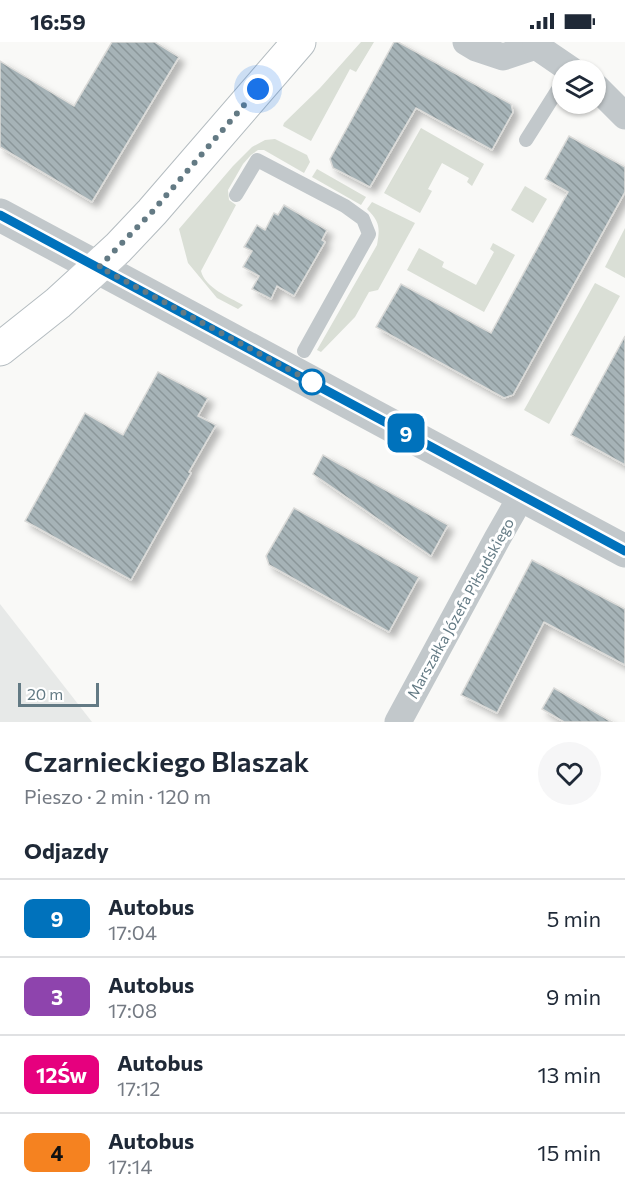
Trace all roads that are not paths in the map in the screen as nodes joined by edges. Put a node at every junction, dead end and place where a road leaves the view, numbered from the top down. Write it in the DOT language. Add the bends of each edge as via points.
graph roads {
  1 [pos="299,42"];
  2 [pos="466,42"];
  3 [pos="538,44"];
  4 [pos="558,60"];
  5 [pos="606,97"];
  6 [pos="552,99"];
  7 [pos="625,116"];
  8 [pos="526,140"];
  9 [pos="236,195"];
  10 [pos="0,215"];
  11 [pos="99,267"];
  12 [pos="0,349"];
  13 [pos="304,351"];
  14 [pos="522,495"];
  15 [pos="625,551"];
  16 [pos="398,722"];
  1 -- 11 [label="main road" via="152,212"];
  2 -- 3 [label="street" via="503,57"];
  3 -- 4 [label="street"];
  5 -- 7 [label="street"];
  6 -- 8 [label="lane"];
  9 -- 13 [label="lane" via="257,160 363,219 369,234"];
  10 -- 11 [label="street"];
  11 -- 12 [label="main road"];
  11 -- 14 [label="street"];
  14 -- 15 [label="street"];
  14 -- 16 [label="street, Marszałka Józefa Piłsudskiego"];
}
